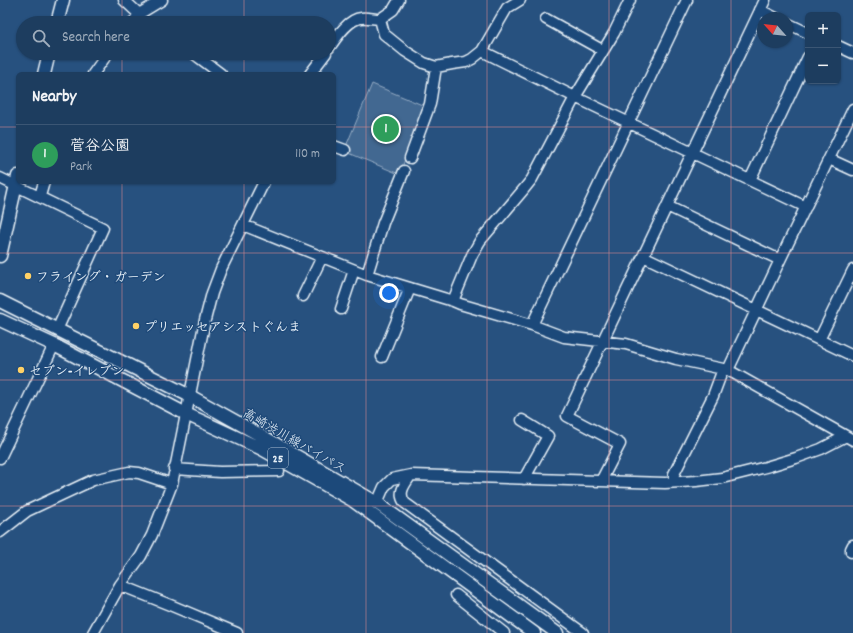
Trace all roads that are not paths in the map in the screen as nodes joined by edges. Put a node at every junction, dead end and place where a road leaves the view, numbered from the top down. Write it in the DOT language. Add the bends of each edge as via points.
graph roads {
  1 [pos="63,0"];
  2 [pos="124,0"];
  3 [pos="162,0"];
  4 [pos="398,0"];
  5 [pos="520,0"];
  6 [pos="630,0"];
  7 [pos="687,0"];
  8 [pos="765,0"];
  9 [pos="760,10"];
  10 [pos="764,12"];
  11 [pos="59,16"];
  12 [pos="134,16"];
  13 [pos="140,16"];
  14 [pos="380,19"];
  15 [pos="546,19"];
  16 [pos="793,26"];
  17 [pos="805,32"];
  18 [pos="336,38"];
  19 [pos="841,47"];
  20 [pos="602,50"];
  21 [pos="482,51"];
  22 [pos="853,53"];
  23 [pos="47,60"];
  24 [pos="103,60"];
  25 [pos="202,60"];
  26 [pos="321,60"];
  27 [pos="805,63"];
  28 [pos="436,67"];
  29 [pos="44,72"];
  30 [pos="94,72"];
  31 [pos="218,72"];
  32 [pos="312,72"];
  33 [pos="575,97"];
  34 [pos="853,109"];
  35 [pos="629,122"];
  36 [pos="336,147"];
  37 [pos="344,150"];
  38 [pos="692,152"];
  39 [pos="410,158"];
  40 [pos="829,159"];
  41 [pos="853,170"];
  42 [pos="404,171"];
  43 [pos="0,178"];
  44 [pos="16,180"];
  45 [pos="750,180"];
  46 [pos="16,184"];
  47 [pos="23,184"];
  48 [pos="43,184"];
  49 [pos="263,184"];
  50 [pos="40,196"];
  51 [pos="667,206"];
  52 [pos="806,207"];
  53 [pos="243,225"];
  54 [pos="0,256"];
  55 [pos="643,256"];
  56 [pos="322,257"];
  57 [pos="780,260"];
  58 [pos="354,270"];
  59 [pos="853,270"];
  60 [pos="367,275"];
  61 [pos="410,288"];
  62 [pos="303,296"];
  63 [pos="0,301"];
  64 [pos="453,301"];
  65 [pos="341,309"];
  66 [pos="757,310"];
  67 [pos="0,320"];
  68 [pos="532,325"];
  69 [pos="57,330"];
  70 [pos="819,340"];
  71 [pos="602,341"];
  72 [pos="54,345"];
  73 [pos="853,356"];
  74 [pos="382,357"];
  75 [pos="726,370"];
  76 [pos="190,396"];
  77 [pos="186,414"];
  78 [pos="522,420"];
  79 [pos="850,438"];
  80 [pos="0,458"];
  81 [pos="174,469"];
  82 [pos="279,470"];
  83 [pos="411,475"];
  84 [pos="524,479"];
  85 [pos="601,481"];
  86 [pos="674,482"];
  87 [pos="172,484"];
  88 [pos="377,503"];
  89 [pos="0,532"];
  90 [pos="120,586"];
  91 [pos="456,596"];
  92 [pos="93,633"];
  93 [pos="237,633"];
  94 [pos="504,633"];
  95 [pos="534,633"];
  96 [pos="558,633"];
  97 [pos="583,633"];
  1 -- 11 [label="main road"];
  2 -- 12 [label="street"];
  3 -- 13 [label="street"];
  4 -- 14 [label="street" via="393,10"];
  5 -- 21 [label="street" via="507,8"];
  6 -- 20 [label="street" via="614,33"];
  7 -- 35 [label="street"];
  8 -- 9 [label="street"];
  9 -- 10 [label="street"];
  9 -- 38 [label="street"];
  14 -- 18 [label="street" via="353,20"];
  14 -- 28 [label="street" via="384,34 405,51"];
  15 -- 20 [label="street"];
  16 -- 17 [label="street"];
  19 -- 22 [label="street"];
  20 -- 33 [label="street"];
  21 -- 28 [label="street" via="466,62"];
  21 -- 33 [label="street"];
  23 -- 29 [label="main road"];
  24 -- 30 [label="street"];
  25 -- 31 [label="street"];
  26 -- 32 [label="street"];
  27 -- 45 [label="street"];
  28 -- 39 [label="street" via="430,104"];
  33 -- 35 [label="street"];
  33 -- 64 [label="street" via="532,179 480,241"];
  34 -- 40 [label="street"];
  35 -- 38 [label="street"];
  35 -- 68 [label="street"];
  36 -- 37 [label="street"];
  38 -- 45 [label="street"];
  38 -- 51 [label="street"];
  40 -- 41 [label="street"];
  40 -- 52 [label="street"];
  42 -- 60 [label="street" via="383,223"];
  43 -- 44 [label="street"];
  45 -- 52 [label="street"];
  46 -- 54 [label="main road"];
  47 -- 50 [label="street"];
  48 -- 50 [label="street"];
  49 -- 53 [label="street"];
  50 -- 69 [label="street" via="103,228"];
  51 -- 55 [label="street"];
  51 -- 57 [label="street"];
  52 -- 57 [label="street"];
  53 -- 56 [label="street"];
  53 -- 76 [label="street" via="221,269 212,294"];
  55 -- 66 [label="street"];
  55 -- 71 [label="street"];
  56 -- 58 [label="street"];
  56 -- 62 [label="street"];
  57 -- 66 [label="street"];
  58 -- 60 [label="street"];
  58 -- 65 [label="street"];
  59 -- 70 [label="street"];
  60 -- 61 [label="street"];
  61 -- 64 [label="street"];
  61 -- 74 [label="street"];
  63 -- 69 [label="main road, 高崎渋川線バイパス / 25"];
  64 -- 68 [label="street"];
  66 -- 70 [label="street"];
  66 -- 75 [label="street"];
  67 -- 72 [label="main road, 高崎渋川線バイパス / 25"];
  68 -- 71 [label="street" via="564,337"];
  69 -- 76 [label="main road, 高崎渋川線バイパス / 25"];
  70 -- 73 [label="street"];
  71 -- 75 [label="street" via="626,344"];
  71 -- 85 [label="street" via="567,416 620,444"];
  72 -- 77 [label="main road, 高崎渋川線バイパス / 25"];
  72 -- 80 [label="street"];
  75 -- 79 [label="street"];
  75 -- 86 [label="street" via="674,474"];
  76 -- 77 [label="street"];
  76 -- 88 [label="main road, 高崎渋川線バイパス / 25"];
  77 -- 81 [label="street"];
  77 -- 95 [label="main road, 高崎渋川線バイパス / 25" via="262,449 352,500"];
  78 -- 84 [label="street" via="548,436"];
  79 -- 86 [label="street" via="766,467 722,478"];
  81 -- 82 [label="street" via="220,472"];
  81 -- 87 [label="street"];
  83 -- 84 [label="street"];
  83 -- 88 [label="street" via="392,479 384,487"];
  83 -- 97 [label="street" via="403,486 402,497 405,503"];
  84 -- 85 [label="street"];
  85 -- 86 [label="street"];
  87 -- 89 [label="street" via="129,472 93,480 27,511"];
  87 -- 90 [label="street" via="141,556"];
  88 -- 96 [label="main road, 高崎渋川線バイパス / 25"];
  90 -- 92 [label="street"];
  90 -- 93 [label="street"];
  91 -- 94 [label="street"];
}
